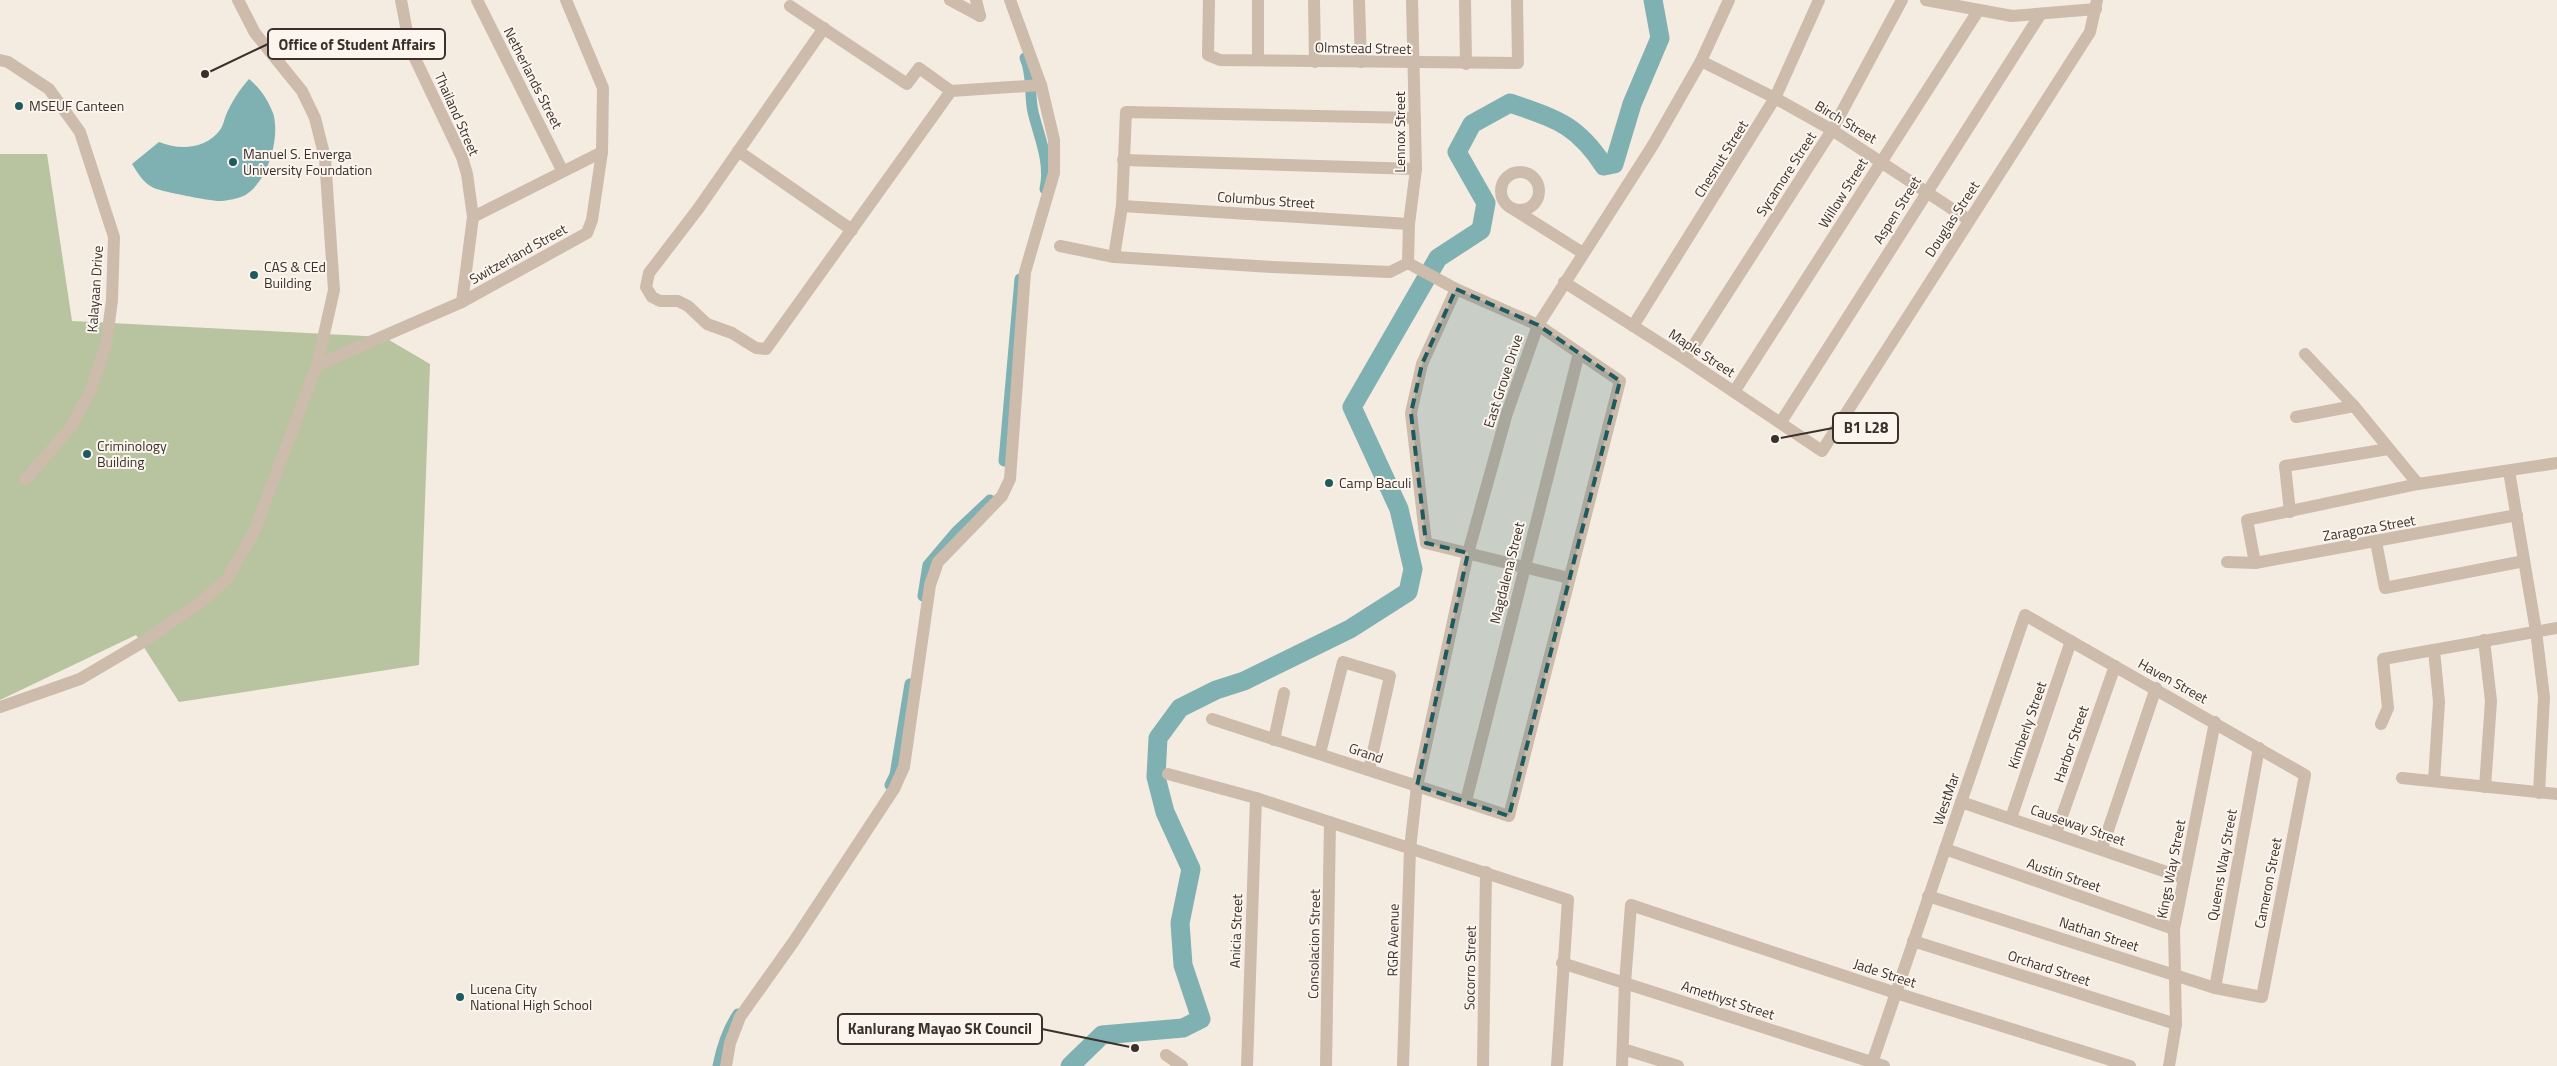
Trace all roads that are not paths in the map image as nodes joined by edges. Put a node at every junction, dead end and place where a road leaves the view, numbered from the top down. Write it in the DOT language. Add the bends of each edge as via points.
graph roads {
  1 [pos="238,0"];
  2 [pos="401,0"];
  3 [pos="477,0"];
  4 [pos="566,0"];
  5 [pos="950,0"];
  6 [pos="976,0"];
  7 [pos="1010,0"];
  8 [pos="1209,0"];
  9 [pos="1258,0"];
  10 [pos="1314,0"];
  11 [pos="1359,0"];
  12 [pos="1412,0"];
  13 [pos="1465,0"];
  14 [pos="1517,0"];
  15 [pos="1729,0"];
  16 [pos="1820,0"];
  17 [pos="1902,0"];
  18 [pos="1926,0"];
  19 [pos="2096,5"];
  20 [pos="790,6"];
  21 [pos="1978,11"];
  22 [pos="2040,15"];
  23 [pos="824,28"];
  24 [pos="0,60"];
  25 [pos="1258,60"];
  26 [pos="1701,61"];
  27 [pos="1315,62"];
  28 [pos="1361,62"];
  29 [pos="1414,64"];
  30 [pos="1466,64"];
  31 [pos="1041,85"];
  32 [pos="951,91"];
  33 [pos="1775,98"];
  34 [pos="1415,118"];
  35 [pos="1832,130"];
  36 [pos="738,151"];
  37 [pos="602,152"];
  38 [pos="1123,160"];
  39 [pos="1881,161"];
  40 [pos="1416,169"];
  41 [pos="562,170"];
  42 [pos="1927,191"];
  43 [pos="1122,206"];
  44 [pos="1511,207"];
  45 [pos="473,217"];
  46 [pos="1969,220"];
  47 [pos="1409,224"];
  48 [pos="852,230"];
  49 [pos="1060,246"];
  50 [pos="1583,253"];
  51 [pos="1114,257"];
  52 [pos="1408,262"];
  53 [pos="1564,282"];
  54 [pos="1456,289"];
  55 [pos="462,302"];
  56 [pos="1538,326"];
  57 [pos="1634,326"];
  58 [pos="1579,353"];
  59 [pos="2305,354"];
  60 [pos="1685,359"];
  61 [pos="317,365"];
  62 [pos="1734,392"];
  63 [pos="2354,406"];
  64 [pos="2296,417"];
  65 [pos="1781,422"];
  66 [pos="2388,449"];
  67 [pos="1822,451"];
  68 [pos="2557,463"];
  69 [pos="2509,471"];
  70 [pos="25,480"];
  71 [pos="2418,484"];
  72 [pos="2290,512"];
  73 [pos="2516,515"];
  74 [pos="2376,542"];
  75 [pos="1468,553"];
  76 [pos="2524,561"];
  77 [pos="2226,562"];
  78 [pos="2255,563"];
  79 [pos="1524,567"];
  80 [pos="1569,578"];
  81 [pos="2025,615"];
  82 [pos="2557,628"];
  83 [pos="2536,631"];
  84 [pos="2071,640"];
  85 [pos="2484,640"];
  86 [pos="2434,650"];
  87 [pos="2115,666"];
  88 [pos="2156,688"];
  89 [pos="1284,693"];
  90 [pos="0,707"];
  91 [pos="1212,719"];
  92 [pos="2215,722"];
  93 [pos="2381,724"];
  94 [pos="1274,740"];
  95 [pos="2258,748"];
  96 [pos="1320,753"];
  97 [pos="1368,770"];
  98 [pos="1168,774"];
  99 [pos="2305,775"];
  100 [pos="2402,778"];
  101 [pos="2434,781"];
  102 [pos="1417,786"];
  103 [pos="2485,787"];
  104 [pos="2539,793"];
  105 [pos="2557,794"];
  106 [pos="1256,798"];
  107 [pos="1466,801"];
  108 [pos="1961,802"];
  109 [pos="1412,815"];
  110 [pos="2011,818"];
  111 [pos="1330,822"];
  112 [pos="2056,833"];
  113 [pos="2102,848"];
  114 [pos="1410,849"];
  115 [pos="1945,849"];
  116 [pos="1486,872"];
  117 [pos="2184,878"];
  118 [pos="1928,896"];
  119 [pos="2174,929"];
  120 [pos="1913,940"];
  121 [pos="1562,963"];
  122 [pos="2174,974"];
  123 [pos="1625,983"];
  124 [pos="2215,988"];
  125 [pos="1896,993"];
  126 [pos="2262,997"];
  127 [pos="2176,1024"];
  128 [pos="1622,1048"];
  129 [pos="1166,1055"];
  130 [pos="1876,1065"];
  131 [pos="726,1066"];
  132 [pos="1182,1066"];
  133 [pos="1247,1066"];
  134 [pos="1326,1066"];
  135 [pos="1403,1066"];
  136 [pos="1483,1066"];
  137 [pos="1557,1066"];
  138 [pos="1622,1066"];
  139 [pos="1678,1066"];
  140 [pos="2130,1066"];
  141 [pos="2169,1066"];
  1 -- 61 [label="street" via="255,33 302,91 315,118 326,158 334,290"];
  2 -- 45 [label="street, Thailand Street" via="410,48 462,157"];
  3 -- 41 [label="street, Netherlands Street"];
  4 -- 37 [label="street, Switzerland Street" via="603,88"];
  5 -- 6 [label="street" via="980,16"];
  7 -- 31 [label="street"];
  8 -- 25 [label="street, Olmstead Street" via="1208,55 1220,60"];
  9 -- 25 [label="street"];
  10 -- 27 [label="street"];
  11 -- 28 [label="street"];
  12 -- 29 [label="street, Lennox Street"];
  13 -- 30 [label="street"];
  14 -- 30 [label="street, Olmstead Street" via="1518,64"];
  15 -- 26 [label="street, East Grove Drive"];
  16 -- 33 [label="street, Chesnut Street"];
  17 -- 35 [label="street, Sycamore Street"];
  18 -- 21 [label="street"];
  19 -- 22 [label="street"];
  19 -- 46 [label="street, Douglas Street" via="2090,32"];
  20 -- 23 [label="street"];
  21 -- 22 [label="street" via="2012,16"];
  21 -- 39 [label="street, Willow Street"];
  22 -- 42 [label="street, Aspen Street"];
  23 -- 32 [label="street" via="907,84 918,68"];
  23 -- 36 [label="street"];
  24 -- 70 [label="street, Kalayaan Drive" via="49,89 80,132 114,237 112,300 106,345 91,390 71,427"];
  25 -- 27 [label="street, Olmstead Street"];
  26 -- 33 [label="street, Birch Street"];
  26 -- 50 [label="street, East Grove Drive" via="1653,145"];
  27 -- 28 [label="street, Olmstead Street"];
  28 -- 29 [label="street, Olmstead Street"];
  29 -- 30 [label="street, Olmstead Street"];
  29 -- 34 [label="street, Lennox Street"];
  31 -- 32 [label="street"];
  31 -- 131 [label="street" via="1054,140 1054,173 1025,272 1010,479 1002,496 938,562 930,585 904,768 894,789 740,1017"];
  32 -- 48 [label="street"];
  33 -- 35 [label="street, Birch Street"];
  33 -- 57 [label="street, Chesnut Street"];
  34 -- 38 [label="street" via="1126,112"];
  34 -- 40 [label="street, Lennox Street"];
  35 -- 39 [label="street, Birch Street"];
  35 -- 60 [label="street, Sycamore Street"];
  36 -- 48 [label="street"];
  36 -- 48 [label="street" via="649,273 646,287 652,298 678,301 707,324 732,333 756,348 766,349"];
  37 -- 41 [label="street"];
  37 -- 55 [label="street, Switzerland Street" via="592,220 587,233"];
  38 -- 40 [label="street"];
  38 -- 43 [label="street"];
  39 -- 42 [label="street, Birch Street"];
  39 -- 62 [label="street, Willow Street"];
  40 -- 47 [label="street, Lennox Street"];
  41 -- 45 [label="street"];
  42 -- 46 [label="street, Birch Street"];
  42 -- 65 [label="street, Aspen Street"];
  43 -- 47 [label="street, Columbus Street"];
  43 -- 51 [label="street"];
  44 -- 50 [label="street"];
  45 -- 55 [label="street, Thailand Street"];
  46 -- 67 [label="street, Douglas Street"];
  47 -- 52 [label="street, Lennox Street"];
  49 -- 51 [label="street"];
  50 -- 53 [label="street, East Grove Drive"];
  51 -- 52 [label="street" via="1390,272"];
  52 -- 54 [label="street"];
  53 -- 56 [label="street, East Grove Drive"];
  53 -- 57 [label="street, Maple Street"];
  54 -- 56 [label="street"];
  54 -- 75 [label="street" via="1422,364 1411,413 1426,543"];
  55 -- 61 [label="street"];
  56 -- 58 [label="street"];
  56 -- 75 [label="street, East Grove Drive" via="1507,413"];
  57 -- 60 [label="street, Maple Street"];
  58 -- 79 [label="street, Magdalena Street"];
  58 -- 80 [label="street" via="1620,381"];
  59 -- 63 [label="street"];
  60 -- 62 [label="street, Maple Street"];
  61 -- 90 [label="street" via="254,532 228,579 149,638 80,680"];
  62 -- 65 [label="street, Maple Street"];
  63 -- 64 [label="street"];
  63 -- 66 [label="street"];
  65 -- 67 [label="street, Maple Street"];
  66 -- 71 [label="street"];
  66 -- 72 [label="street" via="2284,466"];
  68 -- 69 [label="street"];
  69 -- 71 [label="street"];
  69 -- 73 [label="street"];
  71 -- 72 [label="street"];
  72 -- 78 [label="street" via="2247,520"];
  73 -- 74 [label="street, Zaragoza Street"];
  73 -- 76 [label="street"];
  74 -- 76 [label="street" via="2385,588"];
  74 -- 78 [label="street, Zaragoza Street"];
  75 -- 79 [label="street"];
  75 -- 102 [label="street, East Grove Drive"];
  76 -- 83 [label="street"];
  77 -- 78 [label="street, Zaragoza Street"];
  79 -- 80 [label="street"];
  79 -- 107 [label="street, Magdalena Street"];
  80 -- 107 [label="street, Grand" via="1509,816"];
  81 -- 84 [label="street, Haven Street"];
  81 -- 108 [label="street, WestMar"];
  82 -- 83 [label="street"];
  83 -- 85 [label="street"];
  83 -- 104 [label="street" via="2544,697"];
  84 -- 87 [label="street, Haven Street"];
  84 -- 110 [label="street, Kimberly Street"];
  85 -- 86 [label="street"];
  85 -- 103 [label="street" via="2491,701"];
  86 -- 93 [label="street" via="2383,659 2388,708"];
  86 -- 101 [label="street" via="2439,702"];
  87 -- 88 [label="street, Haven Street"];
  87 -- 112 [label="street, Harbor Street"];
  88 -- 92 [label="street, Haven Street"];
  88 -- 113 [label="street"];
  89 -- 94 [label="street"];
  91 -- 94 [label="street, Grand"];
  92 -- 95 [label="street, Haven Street"];
  92 -- 117 [label="street, Kings Way Street"];
  94 -- 96 [label="street, Grand"];
  95 -- 99 [label="street, Haven Street"];
  95 -- 124 [label="street, Queens Way Street"];
  96 -- 97 [label="street, Grand"];
  96 -- 97 [label="street" via="1343,662 1390,676"];
  97 -- 102 [label="street, Grand"];
  98 -- 106 [label="street"];
  99 -- 126 [label="street, Cameron Street"];
  100 -- 101 [label="street"];
  101 -- 103 [label="street"];
  102 -- 107 [label="street, Grand"];
  102 -- 109 [label="street, East Grove Drive"];
  103 -- 104 [label="street"];
  104 -- 105 [label="street"];
  106 -- 111 [label="street"];
  106 -- 133 [label="street, Anicia Street"];
  108 -- 110 [label="street, Causeway Street"];
  108 -- 115 [label="street, WestMar"];
  109 -- 114 [label="street, RGR Avenue"];
  110 -- 112 [label="street, Causeway Street"];
  111 -- 114 [label="street"];
  111 -- 134 [label="street, Consolacion Street"];
  112 -- 113 [label="street, Causeway Street"];
  113 -- 117 [label="street, Causeway Street"];
  114 -- 116 [label="street"];
  114 -- 135 [label="street, RGR Avenue"];
  115 -- 118 [label="street, WestMar"];
  115 -- 119 [label="street, Austin Street"];
  116 -- 121 [label="street" via="1568,900"];
  116 -- 136 [label="street, Socorro Street"];
  117 -- 119 [label="street, Kings Way Street"];
  118 -- 120 [label="street, WestMar"];
  118 -- 122 [label="street, Nathan Street"];
  119 -- 122 [label="street, Kings Way Street"];
  120 -- 125 [label="street, WestMar"];
  120 -- 127 [label="street, Orchard Street"];
  121 -- 123 [label="street, Amethyst Street"];
  121 -- 137 [label="street"];
  122 -- 124 [label="street, Nathan Street"];
  122 -- 127 [label="street, Kings Way Street"];
  123 -- 125 [label="street, Jade Street" via="1631,905"];
  123 -- 128 [label="street"];
  123 -- 130 [label="street, Amethyst Street"];
  124 -- 126 [label="street, Nathan Street"];
  125 -- 130 [label="street, WestMar"];
  125 -- 140 [label="street, Jade Street"];
  127 -- 141 [label="street, Kings Way Street"];
  128 -- 138 [label="street"];
  128 -- 139 [label="street"];
  129 -- 132 [label="street"];
}
